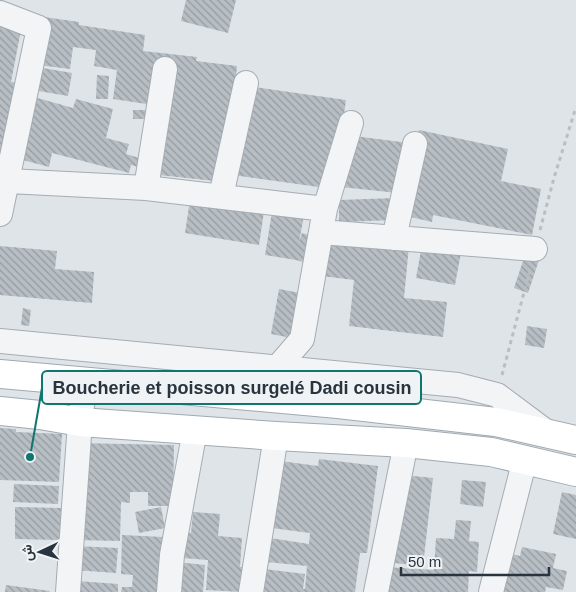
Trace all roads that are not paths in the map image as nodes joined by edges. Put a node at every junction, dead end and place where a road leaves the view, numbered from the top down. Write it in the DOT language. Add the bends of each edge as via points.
graph roads {
  1 [pos="0,13"];
  2 [pos="165,69"];
  3 [pos="246,83"];
  4 [pos="351,123"];
  5 [pos="415,144"];
  6 [pos="4,180"];
  7 [pos="146,188"];
  8 [pos="221,196"];
  9 [pos="325,209"];
  10 [pos="0,214"];
  11 [pos="321,232"];
  12 [pos="394,238"];
  13 [pos="535,249"];
  14 [pos="0,341"];
  15 [pos="276,369"];
  16 [pos="0,374"];
  17 [pos="85,382"];
  18 [pos="0,411"];
  19 [pos="80,422"];
  20 [pos="195,430"];
  21 [pos="549,434"];
  22 [pos="276,436"];
  23 [pos="576,440"];
  24 [pos="406,443"];
  25 [pos="525,460"];
  26 [pos="576,472"];
  27 [pos="68,592"];
  28 [pos="169,592"];
  29 [pos="251,592"];
  30 [pos="376,592"];
  31 [pos="491,592"];
  1 -- 6 [label="street" via="39,28"];
  2 -- 7 [label="street"];
  3 -- 8 [label="street"];
  4 -- 9 [label="street"];
  5 -- 12 [label="street"];
  6 -- 7 [label="street"];
  6 -- 10 [label="street"];
  7 -- 8 [label="street"];
  8 -- 9 [label="street"];
  9 -- 11 [label="street"];
  11 -- 12 [label="street"];
  11 -- 15 [label="street" via="302,339"];
  12 -- 13 [label="street"];
  14 -- 15 [label="street"];
  15 -- 21 [label="street" via="458,386 497,395"];
  16 -- 17 [label="main road"];
  17 -- 19 [label="street"];
  17 -- 21 [label="main road" via="338,404 496,422"];
  18 -- 19 [label="main road"];
  19 -- 20 [label="main road"];
  19 -- 27 [label="street"];
  20 -- 22 [label="main road"];
  20 -- 28 [label="street" via="172,555"];
  21 -- 23 [label="main road"];
  22 -- 24 [label="main road"];
  22 -- 29 [label="street"];
  24 -- 25 [label="main road" via="491,452"];
  24 -- 30 [label="street"];
  25 -- 26 [label="main road"];
  25 -- 31 [label="street"];
}
